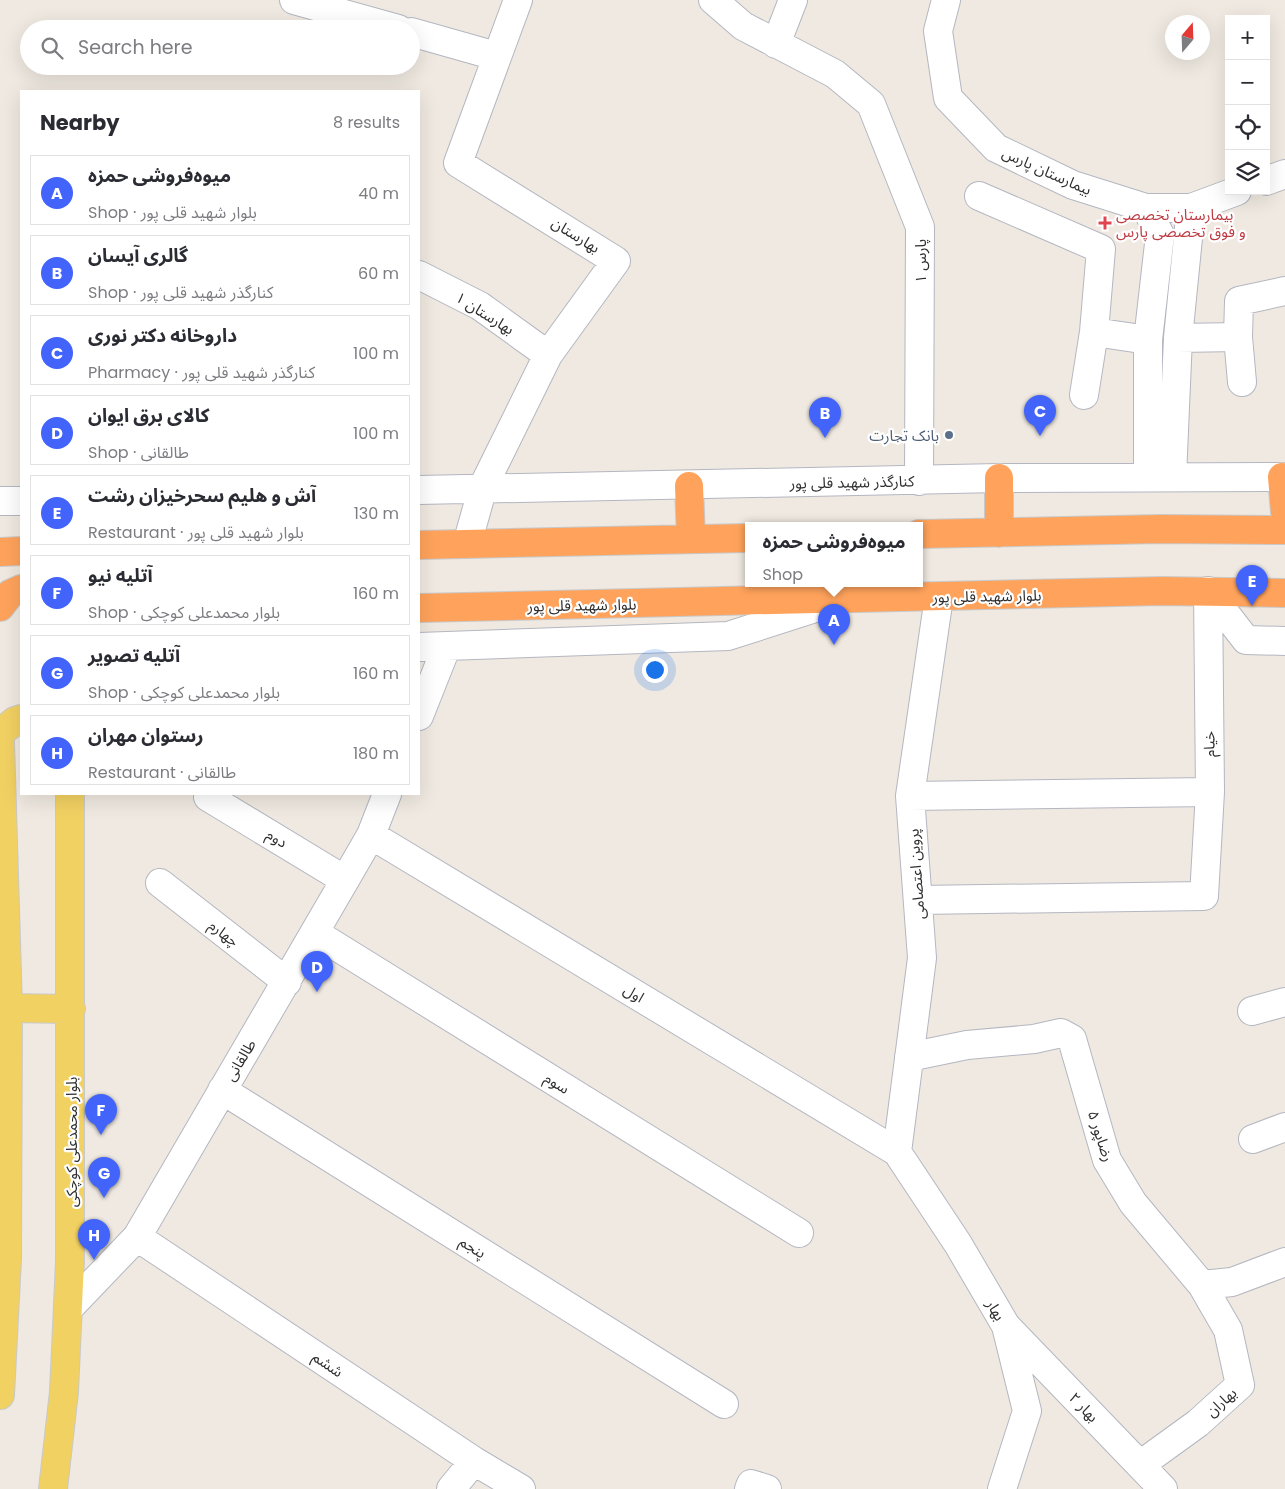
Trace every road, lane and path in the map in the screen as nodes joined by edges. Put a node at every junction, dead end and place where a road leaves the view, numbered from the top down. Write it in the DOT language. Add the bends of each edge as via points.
graph roads {
  1 [pos="294,0"];
  2 [pos="518,0"];
  3 [pos="713,0"];
  4 [pos="793,0"];
  5 [pos="946,0"];
  6 [pos="366,20"];
  7 [pos="420,35"];
  8 [pos="776,44"];
  9 [pos="496,56"];
  10 [pos="1285,174"];
  11 [pos="1270,179"];
  12 [pos="1226,195"];
  13 [pos="979,196"];
  14 [pos="1146,208"];
  15 [pos="1192,208"];
  16 [pos="420,276"];
  17 [pos="1285,291"];
  18 [pos="1094,332"];
  19 [pos="1238,337"];
  20 [pos="1178,338"];
  21 [pos="1148,340"];
  22 [pos="548,355"];
  23 [pos="1242,382"];
  24 [pos="1084,395"];
  25 [pos="1160,477"];
  26 [pos="1284,477"];
  27 [pos="1000,478"];
  28 [pos="919,481"];
  29 [pos="689,486"];
  30 [pos="483,487"];
  31 [pos="420,490"];
  32 [pos="0,501"];
  33 [pos="20,501"];
  34 [pos="1285,512"];
  35 [pos="1285,530"];
  36 [pos="999,533"];
  37 [pos="923,534"];
  38 [pos="745,538"];
  39 [pos="691,539"];
  40 [pos="467,544"];
  41 [pos="420,545"];
  42 [pos="20,551"];
  43 [pos="0,552"];
  44 [pos="20,589"];
  45 [pos="1208,592"];
  46 [pos="1285,593"];
  47 [pos="940,597"];
  48 [pos="844,599"];
  49 [pos="0,607"];
  50 [pos="420,608"];
  51 [pos="0,615"];
  52 [pos="20,615"];
  53 [pos="1285,641"];
  54 [pos="420,647"];
  55 [pos="446,648"];
  56 [pos="420,713"];
  57 [pos="20,719"];
  58 [pos="0,733"];
  59 [pos="0,742"];
  60 [pos="1210,792"];
  61 [pos="70,795"];
  62 [pos="387,795"];
  63 [pos="910,796"];
  64 [pos="208,797"];
  65 [pos="370,835"];
  66 [pos="345,880"];
  67 [pos="160,884"];
  68 [pos="918,900"];
  69 [pos="315,933"];
  70 [pos="287,982"];
  71 [pos="1285,1002"];
  72 [pos="8,1008"];
  73 [pos="71,1009"];
  74 [pos="1252,1011"];
  75 [pos="909,1056"];
  76 [pos="222,1090"];
  77 [pos="1285,1127"];
  78 [pos="1253,1138"];
  79 [pos="897,1152"];
  80 [pos="799,1233"];
  81 [pos="137,1237"];
  82 [pos="1285,1262"];
  83 [pos="1202,1285"];
  84 [pos="68,1308"];
  85 [pos="1006,1326"];
  86 [pos="0,1390"];
  87 [pos="724,1404"];
  88 [pos="474,1461"];
  89 [pos="1140,1466"];
  90 [pos="53,1489"];
  91 [pos="451,1489"];
  92 [pos="521,1489"];
  93 [pos="749,1489"];
  94 [pos="767,1489"];
  95 [pos="1002,1489"];
  96 [pos="1163,1489"];
  1 -- 6 [label="street"];
  2 -- 9 [label="street, بهارستان"];
  3 -- 8 [label="street, پارس ۱" via="743,26"];
  4 -- 8 [label="street"];
  5 -- 14 [label="street, بیمارستان پارس" via="938,31 948,98 996,148 1073,185"];
  7 -- 9 [label="street"];
  8 -- 28 [label="street, پارس ۱" via="835,74 871,104 920,227"];
  9 -- 22 [label="street, بهارستان" via="458,163 616,260"];
  10 -- 11 [label="street"];
  12 -- 15 [label="street, بیمارستان پارس"];
  13 -- 18 [label="street" via="1101,249"];
  14 -- 15 [label="street, بیمارستان پارس"];
  14 -- 21 [label="street" via="1160,235"];
  15 -- 20 [label="street"];
  16 -- 22 [label="street, بهارستان ۱" via="480,306"];
  17 -- 19 [label="street" via="1239,300"];
  18 -- 21 [label="street"];
  18 -- 24 [label="street"];
  19 -- 20 [label="street"];
  19 -- 23 [label="street"];
  20 -- 25 [label="street"];
  21 -- 25 [label="street"];
  22 -- 30 [label="street, بهارستان"];
  25 -- 26 [label="street, کنارگذر شهید قلی پور"];
  25 -- 27 [label="street, کنارگذر شهید قلی پور"];
  26 -- 34 [label="highway"];
  27 -- 28 [label="street, کنارگذر شهید قلی پور"];
  27 -- 36 [label="highway"];
  28 -- 29 [label="street, کنارگذر شهید قلی پور"];
  29 -- 30 [label="street, کنارگذر شهید قلی پور"];
  29 -- 39 [label="highway"];
  30 -- 31 [label="street, کنارگذر شهید قلی پور"];
  30 -- 40 [label="street, بهارستان"];
  32 -- 33 [label="street"];
  35 -- 36 [label="highway"];
  36 -- 37 [label="highway"];
  38 -- 39 [label="highway"];
  39 -- 40 [label="highway"];
  40 -- 41 [label="highway"];
  42 -- 43 [label="highway"];
  44 -- 49 [label="highway" via="10,594"];
  45 -- 46 [label="highway, بلوار شهید قلی پور"];
  45 -- 47 [label="highway, بلوار شهید قلی پور"];
  45 -- 53 [label="street" via="1246,640"];
  45 -- 60 [label="street, خیام"];
  47 -- 48 [label="highway, بلوار شهید قلی پور"];
  47 -- 63 [label="street, پروین اعتصامی"];
  48 -- 50 [label="highway, بلوار شهید قلی پور"];
  48 -- 55 [label="street" via="728,636"];
  51 -- 52 [label="highway"];
  54 -- 55 [label="street"];
  55 -- 56 [label="street"];
  57 -- 58 [label="main road"];
  59 -- 72 [label="main road"];
  60 -- 63 [label="street"];
  60 -- 68 [label="street, خیام" via="1204,896"];
  61 -- 73 [label="main road, بلوار محمدعلی کوچکی"];
  62 -- 65 [label="street, طالقانی"];
  63 -- 68 [label="street, پروین اعتصامی"];
  64 -- 66 [label="street, دوم"];
  65 -- 66 [label="street, طالقانی"];
  65 -- 79 [label="street, اول"];
  66 -- 69 [label="street, طالقانی"];
  67 -- 70 [label="street, چهارم"];
  68 -- 75 [label="street, پروین اعتصامی" via="922,958"];
  69 -- 70 [label="street, طالقانی"];
  69 -- 80 [label="street, سوم"];
  70 -- 76 [label="street, طالقانی"];
  71 -- 74 [label="street"];
  72 -- 73 [label="main road"];
  72 -- 86 [label="main road" via="7,1259"];
  73 -- 84 [label="main road, بلوار محمدعلی کوچکی"];
  75 -- 79 [label="street, پروین اعتصامی"];
  75 -- 83 [label="street, رضاپور ۵" via="1061,1033 1072,1039 1107,1160 1133,1203"];
  76 -- 81 [label="street, طالقانی"];
  76 -- 87 [label="street, پنجم"];
  77 -- 78 [label="street"];
  79 -- 85 [label="street, بهار" via="958,1244"];
  81 -- 84 [label="street, طالقانی"];
  81 -- 88 [label="street, ششم"];
  82 -- 83 [label="street" via="1232,1282"];
  83 -- 89 [label="street, بهاران" via="1228,1330 1240,1385 1198,1423"];
  84 -- 90 [label="main road, بلوار محمدعلی کوچکی" via="64,1392"];
  85 -- 89 [label="street, بهار ۲"];
  85 -- 95 [label="street, بهار" via="1027,1411"];
  88 -- 91 [label="street"];
  88 -- 92 [label="street, ششم"];
  89 -- 96 [label="street, بهار ۲"];
  93 -- 94 [label="street" via="751,1484"];
}
